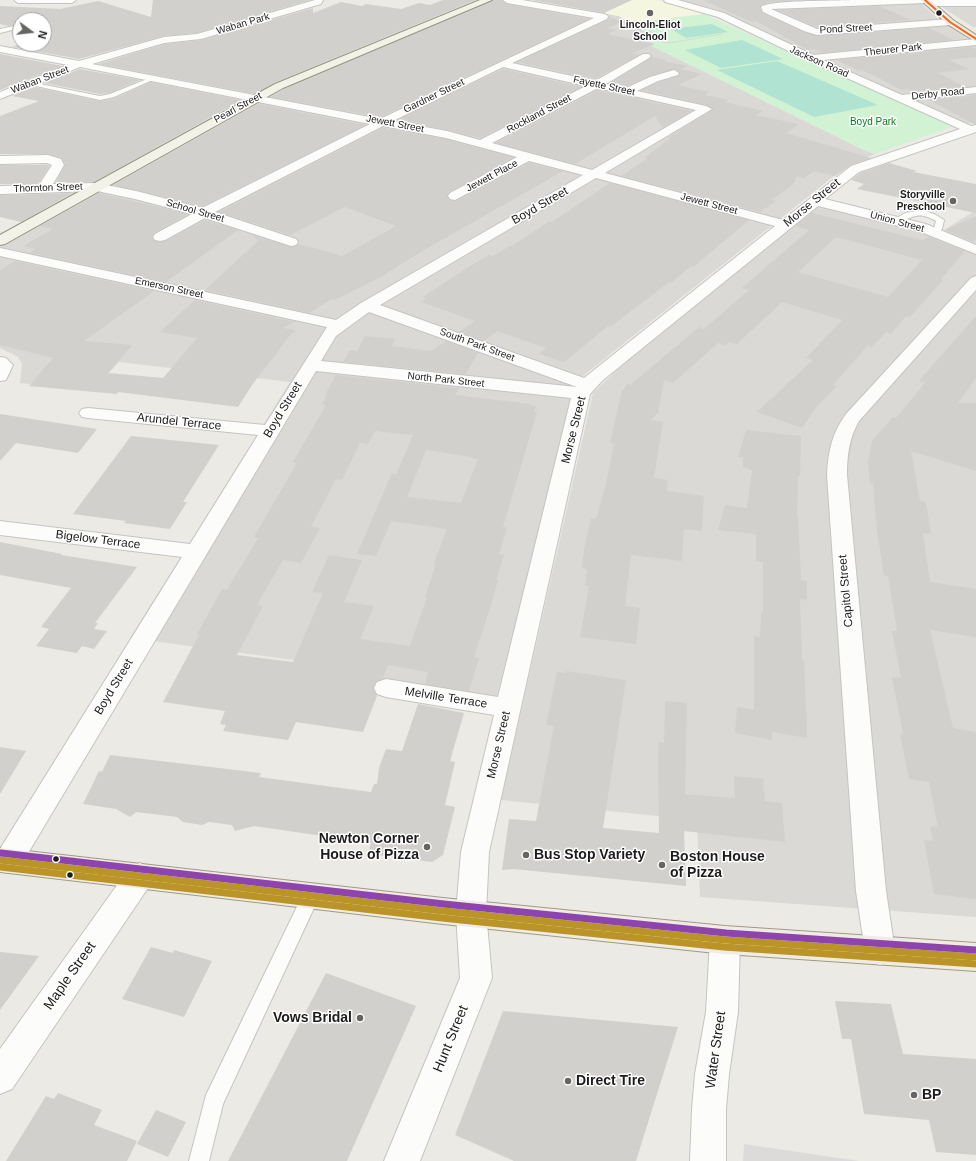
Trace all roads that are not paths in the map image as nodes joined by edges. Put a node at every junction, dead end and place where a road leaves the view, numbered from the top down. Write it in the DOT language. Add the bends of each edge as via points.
graph roads {
  1 [pos="18,0"];
  2 [pos="72,0"];
  3 [pos="319,0"];
  4 [pos="488,0"];
  5 [pos="507,0"];
  6 [pos="668,0"];
  7 [pos="926,1"];
  8 [pos="976,3"];
  9 [pos="950,22"];
  10 [pos="12,28"];
  11 [pos="192,28"];
  12 [pos="0,31"];
  13 [pos="164,40"];
  14 [pos="976,41"];
  15 [pos="0,49"];
  16 [pos="646,56"];
  17 [pos="810,58"];
  18 [pos="80,64"];
  19 [pos="502,64"];
  20 [pos="674,73"];
  21 [pos="154,78"];
  22 [pos="30,84"];
  23 [pos="596,84"];
  24 [pos="976,90"];
  25 [pos="628,91"];
  26 [pos="0,96"];
  27 [pos="256,98"];
  28 [pos="900,98"];
  29 [pos="706,109"];
  30 [pos="382,122"];
  31 [pos="972,128"];
  32 [pos="482,144"];
  33 [pos="528,156"];
  34 [pos="0,160"];
  35 [pos="595,174"];
  36 [pos="97,187"];
  37 [pos="44,188"];
  38 [pos="0,190"];
  39 [pos="455,196"];
  40 [pos="815,201"];
  41 [pos="202,213"];
  42 [pos="785,225"];
  43 [pos="160,237"];
  44 [pos="0,241"];
  45 [pos="290,242"];
  46 [pos="976,250"];
  47 [pos="0,252"];
  48 [pos="976,281"];
  49 [pos="367,306"];
  50 [pos="339,324"];
  51 [pos="0,362"];
  52 [pos="310,365"];
  53 [pos="0,376"];
  54 [pos="584,390"];
  55 [pos="88,413"];
  56 [pos="270,431"];
  57 [pos="0,528"];
  58 [pos="197,552"];
  59 [pos="386,688"];
  60 [pos="507,708"];
  61 [pos="4,861"];
  62 [pos="140,876"];
  63 [pos="311,895"];
  64 [pos="471,914"];
  65 [pos="725,940"];
  66 [pos="880,951"];
  67 [pos="976,957"];
  68 [pos="0,1077"];
  69 [pos="199,1161"];
  70 [pos="402,1161"];
  71 [pos="708,1161"];
  1 -- 2 [label="street"];
  3 -- 13 [label="street, Waban Park" via="198,37"];
  4 -- 27 [label="street, Pearl Street" via="302,76"];
  5 -- 19 [label="street, Gardner Street" via="604,17"];
  6 -- 17 [label="street, Jackson Road" via="721,15"];
  7 -- 8 [label="street"];
  7 -- 9 [label="main road"];
  7 -- 9 [label="street, Pond Street" via="765,7 766,10 817,32"];
  9 -- 14 [label="main road"];
  10 -- 12 [label="lane"];
  11 -- 13 [label="street, Waban Park" via="170,34"];
  13 -- 18 [label="street, Waban Park"];
  14 -- 17 [label="street, Theurer Park"];
  15 -- 18 [label="street, Jewett Street"];
  16 -- 23 [label="street, Rockland Street"];
  17 -- 28 [label="street, Jackson Road"];
  18 -- 21 [label="street, Jewett Street"];
  18 -- 22 [label="street, Waban Street"];
  19 -- 23 [label="street, Fayette Street"];
  19 -- 30 [label="street, Gardner Street"];
  20 -- 25 [label="street" via="654,78"];
  21 -- 22 [label="lane" via="112,96 100,98"];
  21 -- 27 [label="street, Jewett Street"];
  22 -- 26 [label="street, Waban Street"];
  23 -- 25 [label="street, Fayette Street"];
  23 -- 32 [label="street, Rockland Street"];
  24 -- 28 [label="street, Derby Road"];
  25 -- 29 [label="street, Fayette Street"];
  27 -- 30 [label="street, Jewett Street"];
  27 -- 36 [label="street, Pearl Street"];
  28 -- 31 [label="street, Jackson Road"];
  29 -- 35 [label="street, Boyd Street"];
  30 -- 32 [label="street, Jewett Street"];
  30 -- 41 [label="street, Gardner Street"];
  31 -- 40 [label="street, Morse Street" via="854,169"];
  32 -- 33 [label="street, Jewett Street"];
  33 -- 35 [label="street, Jewett Street"];
  33 -- 39 [label="street, Jewett Place"];
  34 -- 37 [label="street" via="48,159 57,162 58,165"];
  35 -- 42 [label="street, Jewett Street"];
  35 -- 49 [label="street, Boyd Street"];
  36 -- 37 [label="street, Thornton Street"];
  36 -- 41 [label="street, School Street"];
  36 -- 44 [label="street, Pearl Street"];
  37 -- 38 [label="street, Thornton Street"];
  40 -- 42 [label="street, Morse Street"];
  40 -- 46 [label="street, Union Street" via="934,232"];
  41 -- 43 [label="street, Gardner Street"];
  41 -- 45 [label="street, School Street"];
  42 -- 54 [label="street, Morse Street"];
  47 -- 50 [label="street, Emerson Street"];
  48 -- 66 [label="street, Capitol Street" via="852,418 842,434 838,453 837,474 871,891"];
  49 -- 50 [label="street, Boyd Street"];
  49 -- 54 [label="street, South Park Street"];
  50 -- 52 [label="street, Boyd Street" via="330,333"];
  51 -- 53 [label="street" via="4,365"];
  52 -- 54 [label="street, North Park Street"];
  52 -- 56 [label="street, Boyd Street"];
  54 -- 60 [label="street, Morse Street"];
  55 -- 56 [label="street, Arundel Terrace"];
  56 -- 58 [label="street, Boyd Street"];
  57 -- 58 [label="street, Bigelow Terrace"];
  58 -- 61 [label="street, Boyd Street"];
  59 -- 60 [label="street, Melville Terrace"];
  60 -- 64 [label="street, Morse Street" via="475,852"];
  61 -- 62 [label="main road"];
  62 -- 63 [label="main road"];
  62 -- 68 [label="street, Maple Street"];
  63 -- 64 [label="main road"];
  63 -- 69 [label="lane" via="213,1102"];
  64 -- 65 [label="main road"];
  64 -- 70 [label="street, Hunt Street" via="476,978"];
  65 -- 66 [label="main road"];
  65 -- 71 [label="street, Water Street" via="722,1012 709,1108"];
  66 -- 67 [label="main road"];
}
